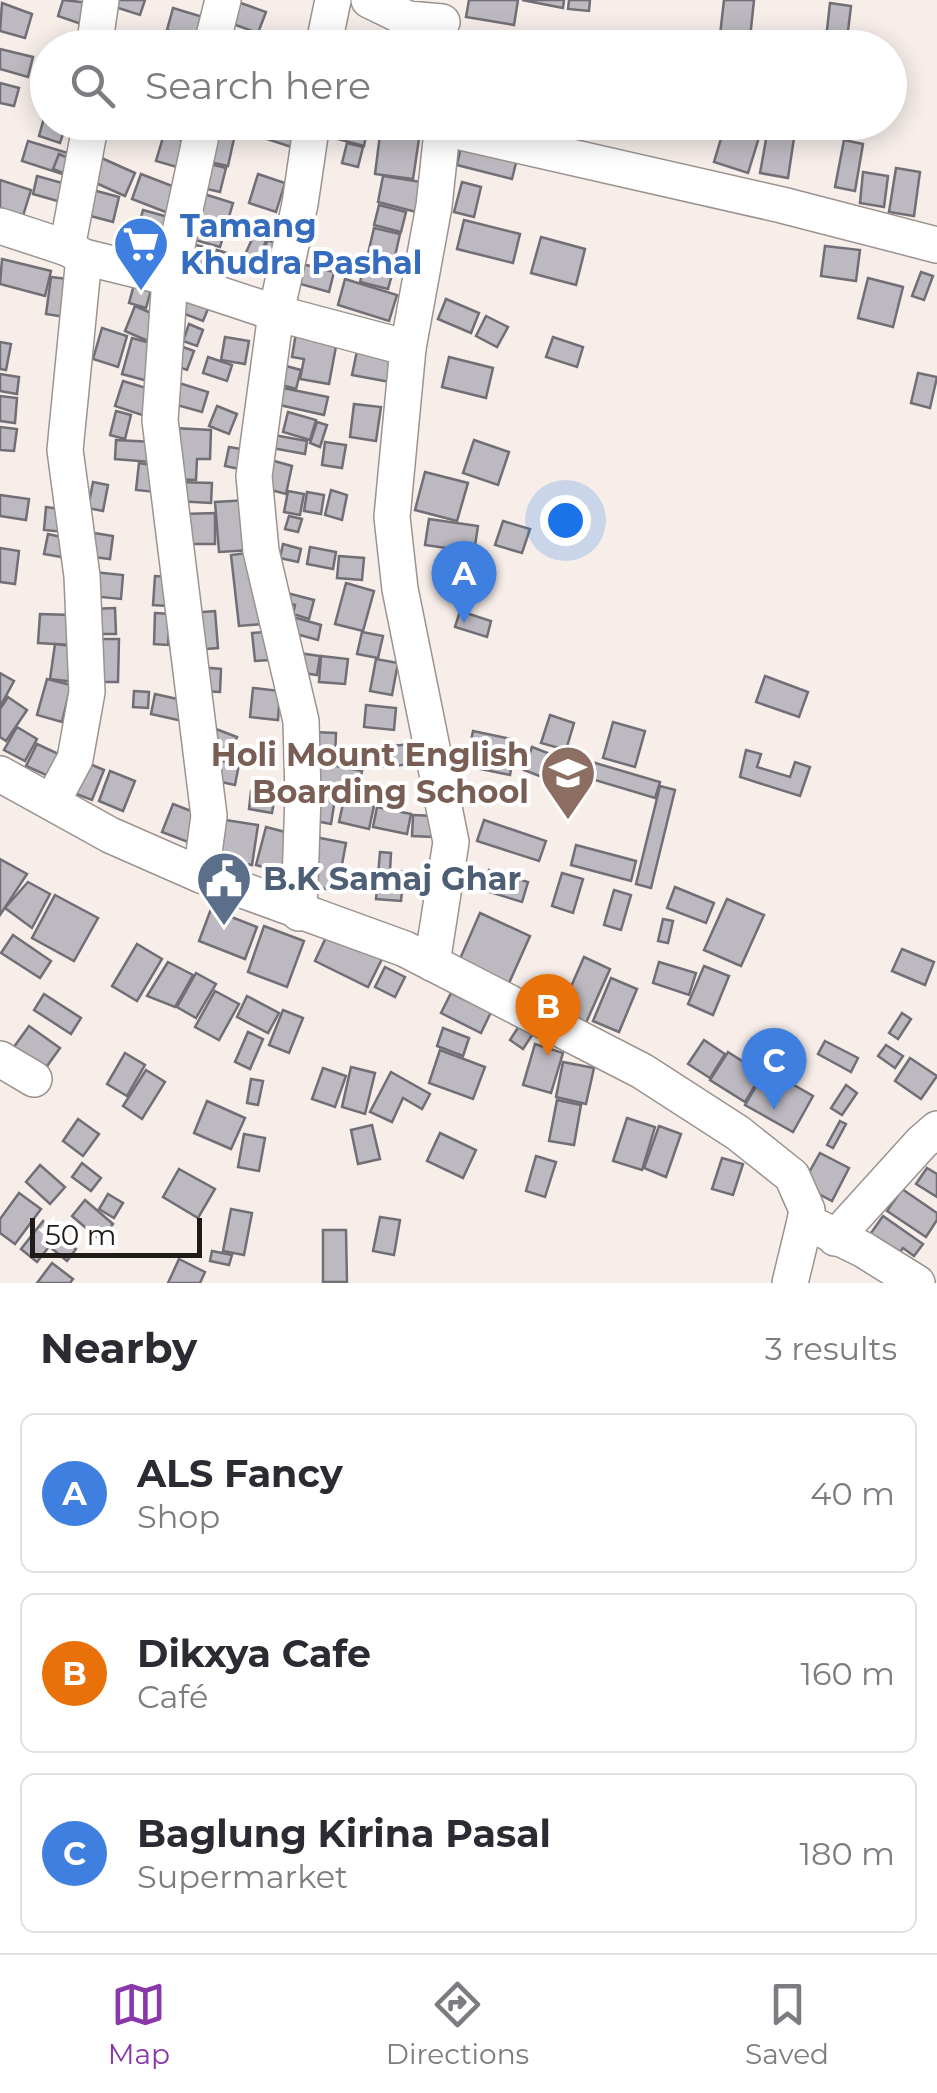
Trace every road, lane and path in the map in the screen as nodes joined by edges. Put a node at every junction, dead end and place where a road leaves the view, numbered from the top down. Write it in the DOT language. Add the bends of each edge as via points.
graph roads {
  1 [pos="101,0"];
  2 [pos="223,0"];
  3 [pos="332,0"];
  4 [pos="369,0"];
  5 [pos="442,23"];
  6 [pos="97,30"];
  7 [pos="216,30"];
  8 [pos="327,30"];
  9 [pos="89,140"];
  10 [pos="200,140"];
  11 [pos="309,140"];
  12 [pos="441,140"];
  13 [pos="504,140"];
  14 [pos="2,233"];
  15 [pos="937,244"];
  16 [pos="75,252"];
  17 [pos="170,278"];
  18 [pos="276,314"];
  19 [pos="408,348"];
  20 [pos="0,774"];
  21 [pos="52,802"];
  22 [pos="201,875"];
  23 [pos="299,913"];
  24 [pos="432,963"];
  25 [pos="0,1059"];
  26 [pos="34,1079"];
  27 [pos="930,1135"];
  28 [pos="820,1230"];
  29 [pos="790,1283"];
  30 [pos="917,1283"];
  1 -- 6 [label="street"];
  2 -- 7 [label="street"];
  3 -- 8 [label="street"];
  4 -- 5 [label="street" via="408,19"];
  9 -- 16 [label="street"];
  10 -- 17 [label="street"];
  11 -- 18 [label="street"];
  12 -- 19 [label="street"];
  13 -- 15 [label="street"];
  14 -- 16 [label="street"];
  16 -- 17 [label="street"];
  16 -- 21 [label="street" via="65,450 82,576 87,692 75,758"];
  17 -- 18 [label="street"];
  17 -- 22 [label="street" via="160,420 209,816"];
  18 -- 19 [label="street"];
  18 -- 23 [label="street" via="254,476 261,551 301,720"];
  19 -- 24 [label="street" via="392,517 451,842"];
  20 -- 21 [label="street"];
  21 -- 22 [label="street"];
  22 -- 23 [label="street"];
  23 -- 24 [label="street"];
  24 -- 28 [label="street" via="642,1071 738,1133 792,1176"];
  25 -- 26 [label="street"];
  27 -- 28 [label="street"];
  28 -- 29 [label="street"];
  28 -- 30 [label="street"];
}
